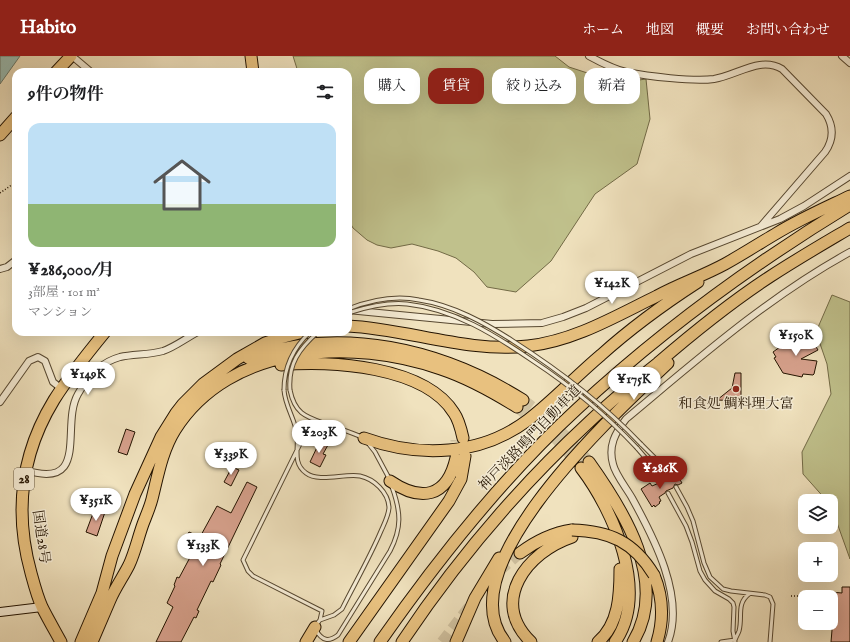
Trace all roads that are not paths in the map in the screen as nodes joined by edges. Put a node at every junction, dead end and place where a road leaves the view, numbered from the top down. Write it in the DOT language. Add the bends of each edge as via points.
graph roads {
  1 [pos="71,56"];
  2 [pos="251,56"];
  3 [pos="589,56"];
  4 [pos="842,56"];
  5 [pos="850,63"];
  6 [pos="60,68"];
  7 [pos="86,68"];
  8 [pos="252,68"];
  9 [pos="12,122"];
  10 [pos="0,135"];
  11 [pos="850,176"];
  12 [pos="850,196"];
  13 [pos="850,205"];
  14 [pos="760,227"];
  15 [pos="850,228"];
  16 [pos="850,252"];
  17 [pos="12,263"];
  18 [pos="724,264"];
  19 [pos="9,266"];
  20 [pos="12,267"];
  21 [pos="0,269"];
  22 [pos="352,309"];
  23 [pos="352,310"];
  24 [pos="352,311"];
  25 [pos="706,324"];
  26 [pos="352,326"];
  27 [pos="102,336"];
  28 [pos="191,336"];
  29 [pos="288,336"];
  30 [pos="306,336"];
  31 [pos="314,336"];
  32 [pos="226,367"];
  33 [pos="236,374"];
  34 [pos="62,389"];
  35 [pos="0,402"];
  36 [pos="331,426"];
  37 [pos="364,438"];
  38 [pos="460,439"];
  39 [pos="297,451"];
  40 [pos="25,470"];
  41 [pos="669,476"];
  42 [pos="390,481"];
  43 [pos="661,481"];
  44 [pos="676,488"];
  45 [pos="668,493"];
  46 [pos="524,521"];
  47 [pos="615,529"];
  48 [pos="572,533"];
  49 [pos="520,553"];
  50 [pos="749,594"];
  51 [pos="42,607"];
  52 [pos="0,612"];
  53 [pos="96,622"];
  54 [pos="317,623"];
  55 [pos="735,641"];
  56 [pos="61,642"];
  57 [pos="81,642"];
  58 [pos="92,642"];
  59 [pos="306,642"];
  60 [pos="349,642"];
  61 [pos="380,642"];
  62 [pos="402,642"];
  63 [pos="456,642"];
  64 [pos="505,642"];
  65 [pos="531,642"];
  66 [pos="598,642"];
  67 [pos="615,642"];
  68 [pos="632,642"];
  69 [pos="657,642"];
  70 [pos="668,642"];
  71 [pos="721,642"];
  72 [pos="770,642"];
  1 -- 6 [label="highway"];
  1 -- 7 [label="street"];
  2 -- 8 [label="highway"];
  3 -- 14 [label="street" via="624,71 672,78 704,80 723,77 760,62 777,64 782,69 826,114 830,121 832,137 825,152"];
  4 -- 5 [label="street"];
  9 -- 10 [label="highway"];
  11 -- 14 [label="street" via="790,214"];
  12 -- 18 [label="highway" via="778,232"];
  13 -- 61 [label="highway, 神戸淡路鳴門自動車道" via="775,252 668,330 576,410 472,520"];
  14 -- 24 [label="street" via="672,263 586,308 542,323 479,324"];
  15 -- 25 [label="highway" via="770,276"];
  16 -- 70 [label="street" via="827,264 745,320 626,419 616,432 613,440 613,465 641,515 669,581 674,614 672,633"];
  17 -- 19 [label="street"];
  18 -- 26 [label="highway" via="587,330 566,338 528,346 476,346"];
  18 -- 37 [label="highway" via="640,322 540,410 495,439 472,446 423,451"];
  19 -- 20 [label="street"];
  19 -- 21 [label="street"];
  22 -- 41 [label="lane, bridge" via="372,301 401,298 418,299 462,313 503,335 566,377 616,419 659,462"];
  23 -- 43 [label="lane, bridge" via="384,304 406,304 436,309 460,318 501,340 566,384 613,423 649,462"];
  25 -- 46 [label="highway" via="597,433 548,488"];
  25 -- 62 [label="highway" via="628,387 551,459 452,573"];
  27 -- 34 [label="highway, 国道28号 / 28"];
  28 -- 40 [label="street" via="170,348 120,357 94,371 77,395 67,463 54,474"];
  29 -- 32 [label="highway" via="265,343"];
  30 -- 39 [label="lane, bridge" via="290,359 284,378 287,405 298,434"];
  31 -- 36 [label="lane, bridge" via="299,352 292,365 290,390 296,408 307,416"];
  32 -- 33 [label="highway" via="250,357 294,346 319,343 382,346 423,354 463,368 503,388 520,404 441,369 400,358 360,352 302,354 264,363"];
  32 -- 53 [label="highway" via="203,384 183,404 161,437 135,494 112,556"];
  33 -- 38 [label="highway" via="266,367 316,363 365,368 409,379 430,389 446,403 458,421"];
  33 -- 53 [label="highway" via="200,399 168,442 152,500 129,563"];
  34 -- 35 [label="street" via="53,382 46,361 38,357 29,361"];
  34 -- 40 [label="highway, 国道28号 / 28" via="40,428"];
  36 -- 37 [label="lane"];
  36 -- 39 [label="lane" via="310,429"];
  37 -- 42 [label="lane" via="375,452"];
  39 -- 54 [label="lane" via="243,560 253,576 322,611"];
  39 -- 54 [label="lane" via="300,467 307,474 316,477 359,476 373,481 382,489 389,508 376,542 342,609"];
  40 -- 51 [label="highway, 国道28号 / 28" via="21,518 23,539"];
  42 -- 54 [label="lane" via="399,512 397,538 338,635 332,640 320,637"];
  42 -- 60 [label="highway" via="410,492 428,494 437,490 446,481 461,457 461,479 449,500"];
  44 -- 50 [label="lane" via="693,521 710,577 723,589"];
  45 -- 55 [label="lane" via="686,526 705,580 714,591 733,602"];
  46 -- 63 [label="highway" via="482,586"];
  46 -- 64 [label="highway" via="500,568 492,593 494,622"];
  47 -- 66 [label="highway" via="620,563 619,595 610,627"];
  47 -- 67 [label="highway" via="625,562 628,590 627,613"];
  47 -- 68 [label="highway" via="585,465 606,487 623,515 643,567 646,603 641,624"];
  48 -- 49 [label="highway" via="549,535"];
  48 -- 65 [label="highway" via="534,558 517,583 514,593 514,614"];
  48 -- 69 [label="highway, bridge" via="598,535 616,540 635,550 649,566 658,584 662,606 661,628"];
  50 -- 55 [label="lane" via="741,603 739,631"];
  50 -- 72 [label="lane" via="765,595 771,599 773,604"];
  51 -- 52 [label="street"];
  51 -- 56 [label="highway, 国道28号 / 28"];
  53 -- 57 [label="highway"];
  53 -- 58 [label="highway"];
  54 -- 59 [label="highway"];
  55 -- 71 [label="lane"];
}
